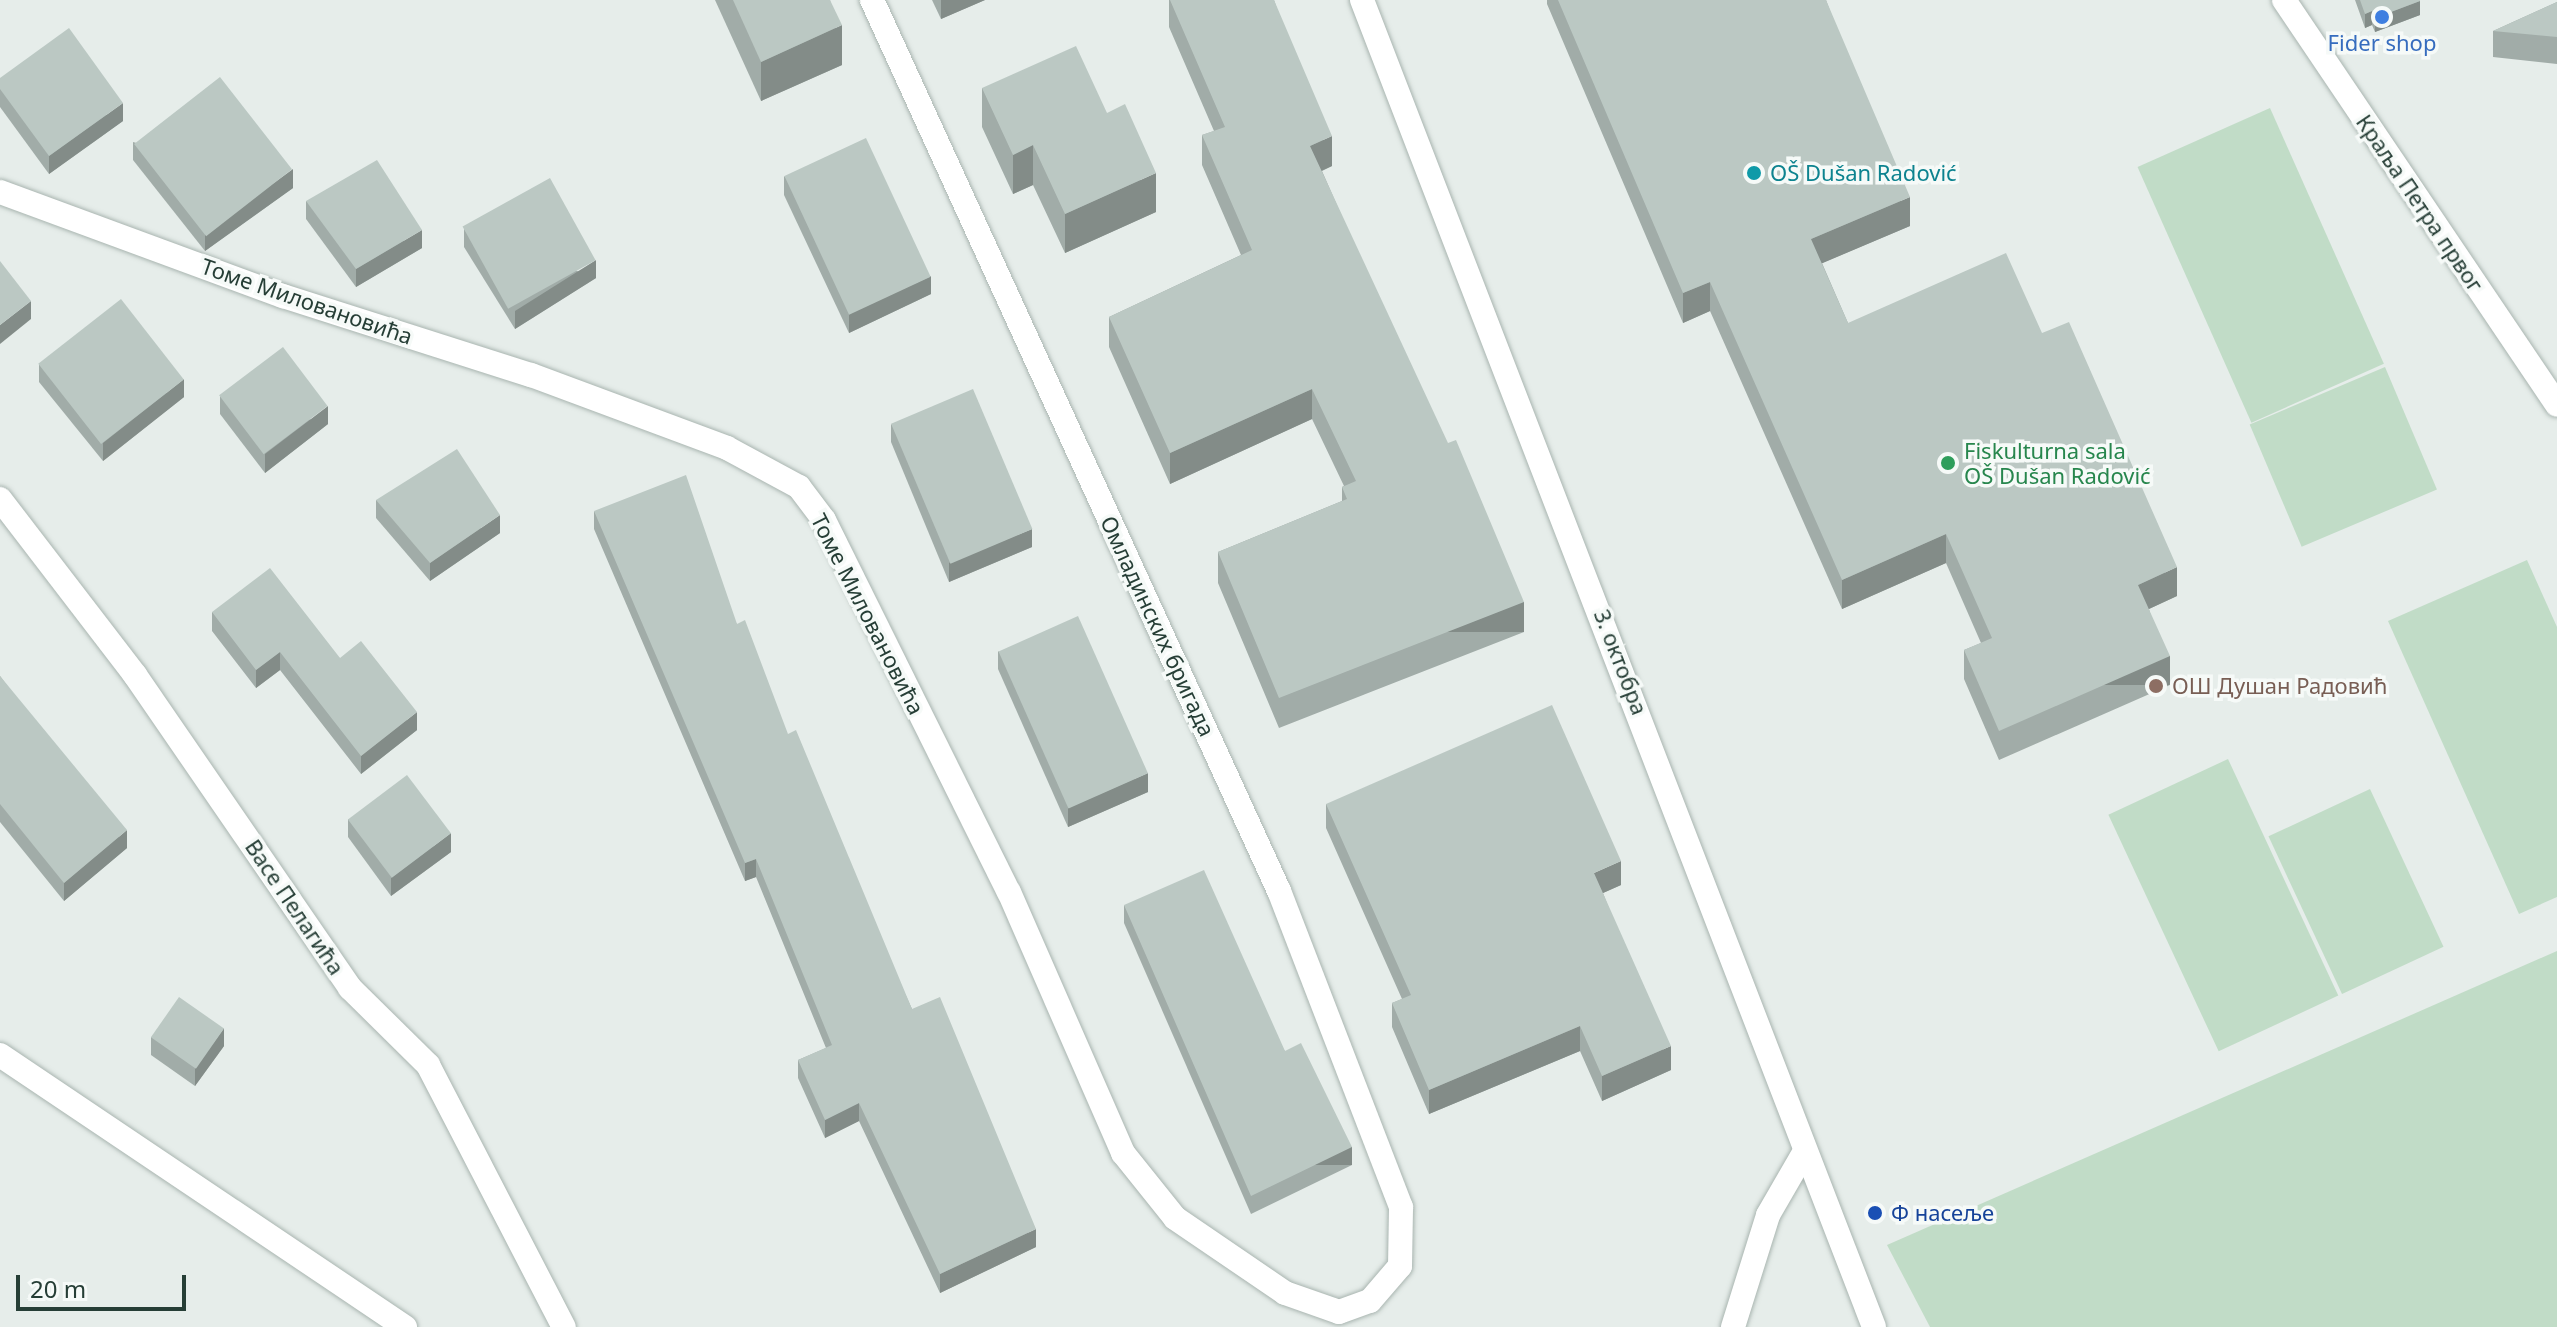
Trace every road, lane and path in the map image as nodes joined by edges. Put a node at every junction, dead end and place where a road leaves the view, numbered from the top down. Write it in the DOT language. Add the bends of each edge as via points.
graph roads {
  1 [pos="872,0"];
  2 [pos="1362,0"];
  3 [pos="2284,0"];
  4 [pos="0,192"];
  5 [pos="2557,405"];
  6 [pos="0,499"];
  7 [pos="0,1055"];
  8 [pos="1805,1151"];
  9 [pos="1400,1266"];
  10 [pos="405,1327"];
  11 [pos="564,1327"];
  12 [pos="1733,1327"];
  13 [pos="1874,1327"];
  1 -- 9 [label="street, Омладинских бригада" via="1279,891 1401,1207"];
  2 -- 8 [label="street, 3. октобра"];
  3 -- 5 [label="street, Краља Петра првог"];
  4 -- 9 [label="street, Томе Миловановића" via="283,296 531,375 727,448 799,487 824,520 1009,892 1123,1153 1175,1218 1298,1299 1339,1312 1370,1301"];
  6 -- 11 [label="street, Васе Пелагића" via="135,675 350,988 428,1065"];
  7 -- 10 [label="street" via="174,1165"];
  8 -- 12 [label="street" via="1768,1215"];
  8 -- 13 [label="street, 3. октобра"];
}
